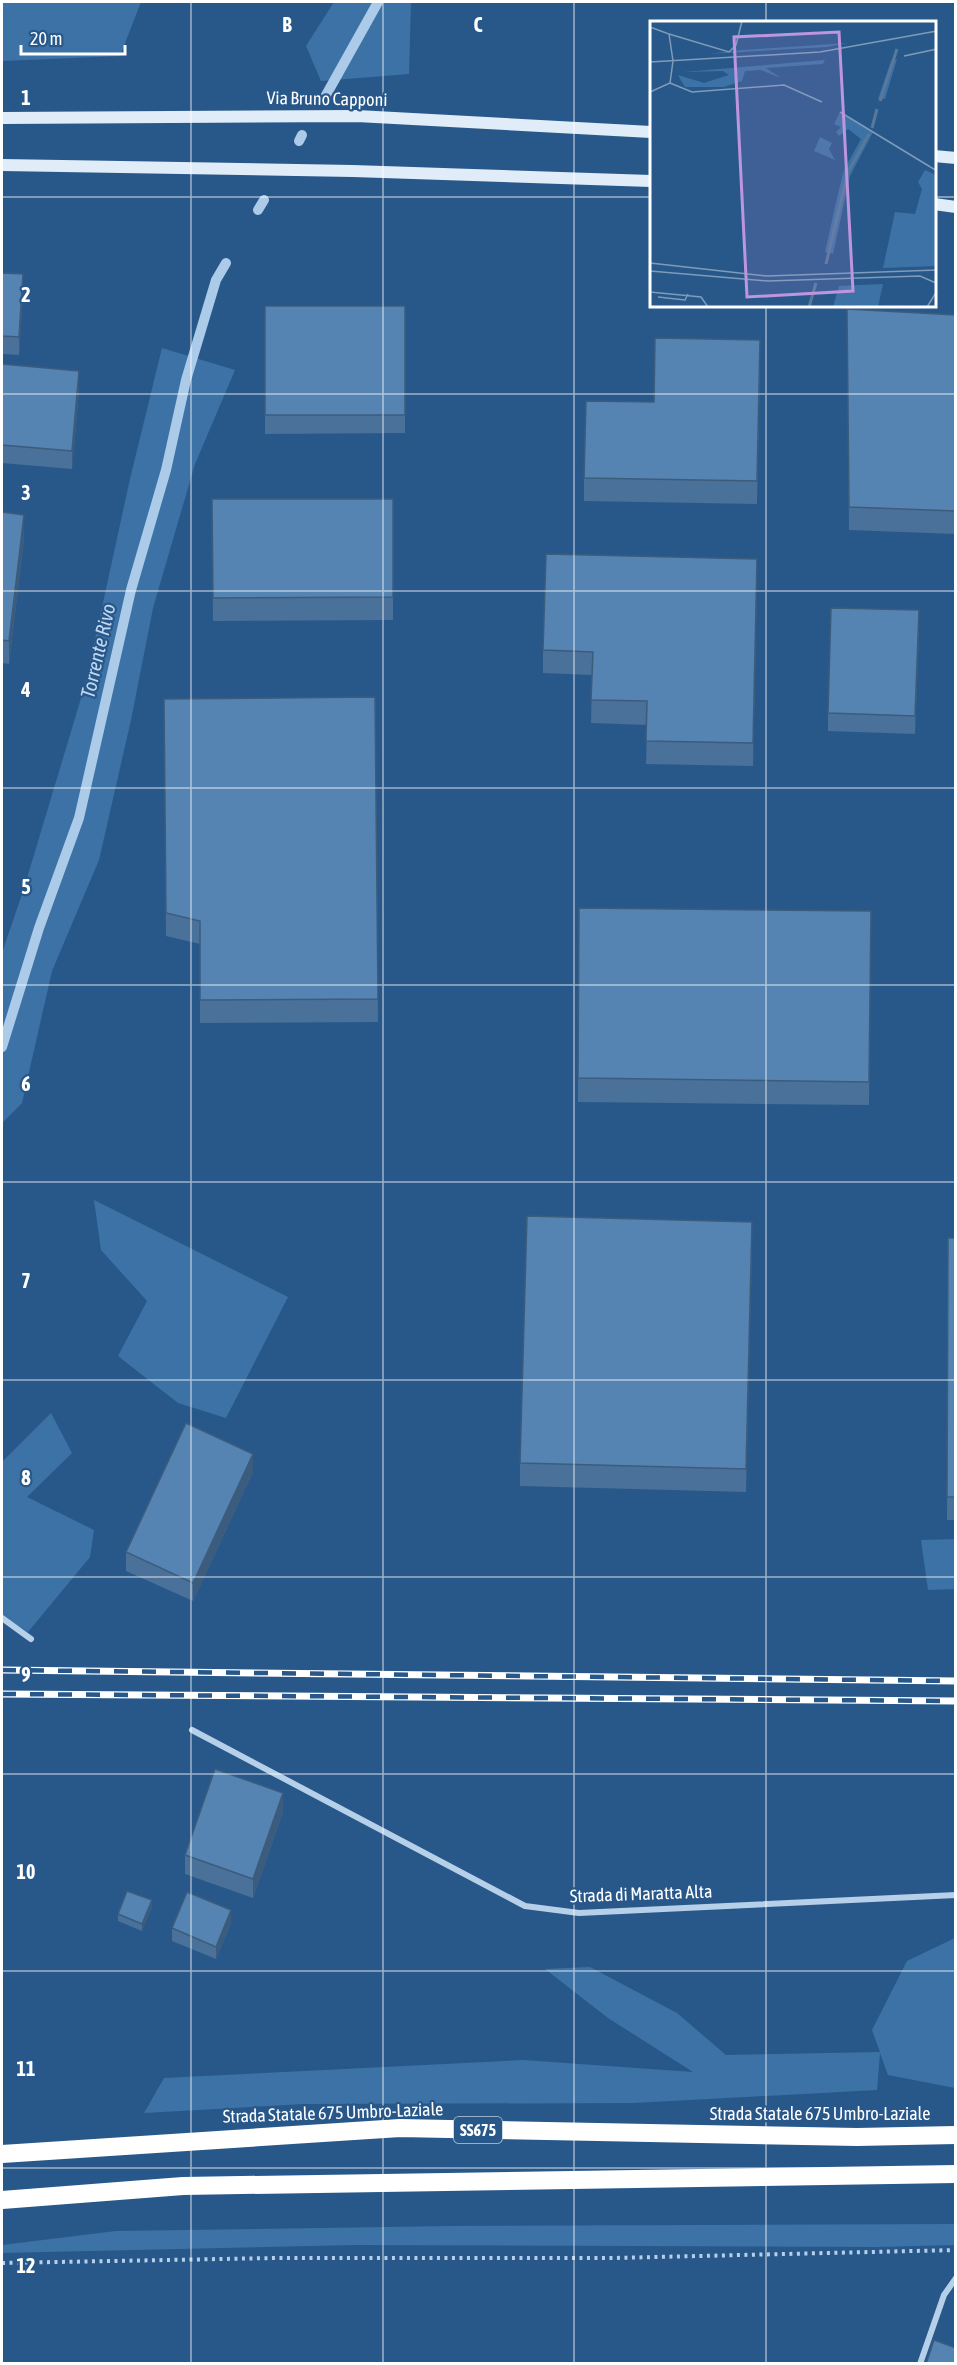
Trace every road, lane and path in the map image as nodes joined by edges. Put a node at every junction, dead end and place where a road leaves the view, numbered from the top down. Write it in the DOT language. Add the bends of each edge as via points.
graph roads {
  1 [pos="2,118"];
  2 [pos="650,132"];
  3 [pos="936,156"];
  4 [pos="956,158"];
  5 [pos="2,165"];
  6 [pos="650,181"];
  7 [pos="936,204"];
  8 [pos="956,207"];
  9 [pos="2,1618"];
  10 [pos="31,1639"];
  11 [pos="192,1730"];
  12 [pos="956,1895"];
  13 [pos="956,2135"];
  14 [pos="2,2154"];
  15 [pos="956,2174"];
  16 [pos="2,2200"];
  17 [pos="956,2250"];
  18 [pos="2,2263"];
  19 [pos="956,2278"];
  20 [pos="920,2364"];
  1 -- 2 [label="main road, Via Bruno Capponi" via="357,116"];
  3 -- 4 [label="main road"];
  5 -- 6 [label="main road"];
  7 -- 8 [label="main road"];
  9 -- 10 [label="street"];
  11 -- 12 [label="street, Strada di Maratta Alta" via="525,1906 579,1913"];
  13 -- 14 [label="highway, Strada Statale 675 Umbro-Laziale / SS675" via="857,2137 400,2128"];
  15 -- 16 [label="highway" via="183,2186"];
  17 -- 18 [label="path" via="613,2258"];
  19 -- 20 [label="street" via="944,2295"];
}
